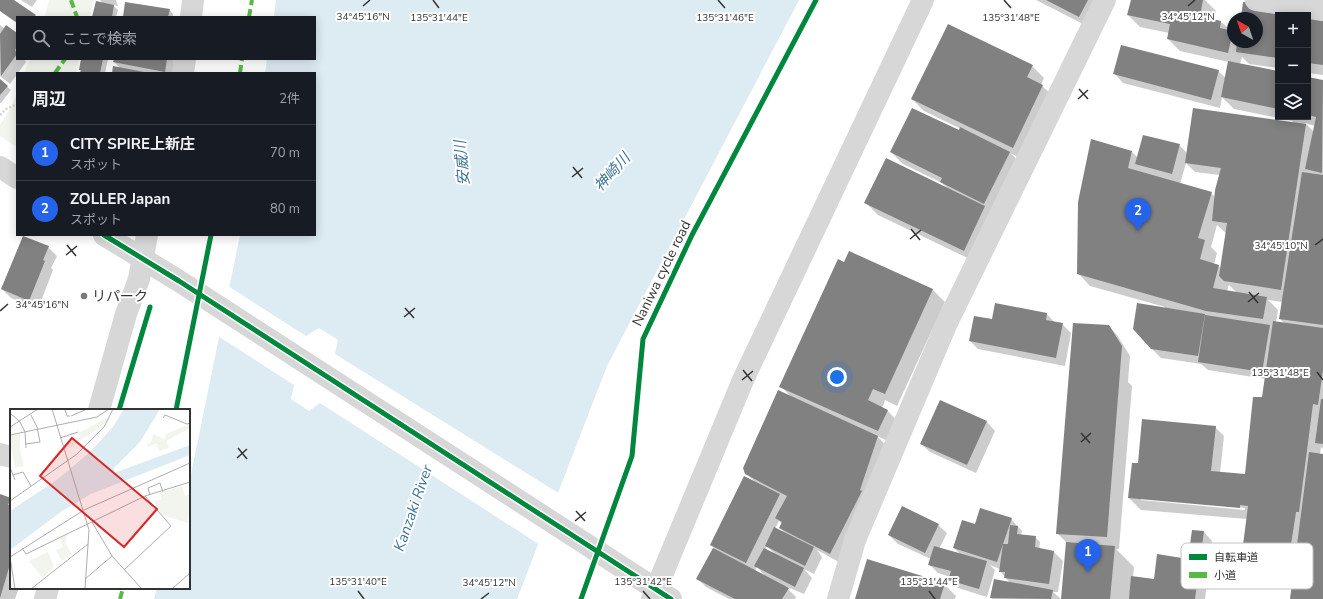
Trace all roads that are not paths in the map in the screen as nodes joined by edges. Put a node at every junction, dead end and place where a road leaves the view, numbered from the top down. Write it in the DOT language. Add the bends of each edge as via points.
graph roads {
  1 [pos="923,0"];
  2 [pos="1105,0"];
  3 [pos="1256,0"];
  4 [pos="1323,10"];
  5 [pos="185,60"];
  6 [pos="183,72"];
  7 [pos="0,167"];
  8 [pos="16,177"];
  9 [pos="106,236"];
  10 [pos="147,236"];
  11 [pos="149,264"];
  12 [pos="99,409"];
  13 [pos="0,454"];
  14 [pos="10,457"];
  15 [pos="48,589"];
  16 [pos="655,592"];
  17 [pos="44,599"];
  18 [pos="838,599"];
  1 -- 16 [label="street" via="743,380"];
  2 -- 18 [label="street" via="946,325 855,540"];
  3 -- 4 [label="street"];
  5 -- 6 [label="street"];
  7 -- 8 [label="street"];
  9 -- 11 [label="street"];
  10 -- 11 [label="street"];
  11 -- 12 [label="street" via="139,279 126,314"];
  11 -- 16 [label="street"];
  13 -- 14 [label="street"];
  15 -- 17 [label="street"];
}
